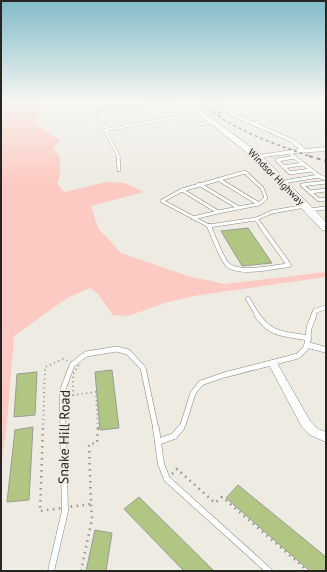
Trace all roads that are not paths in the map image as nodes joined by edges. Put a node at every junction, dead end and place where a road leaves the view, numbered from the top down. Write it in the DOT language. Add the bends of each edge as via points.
graph roads {
  1 [pos="108,128"];
  2 [pos="220,128"];
  3 [pos="261,128"];
  4 [pos="326,149"];
  5 [pos="304,151"];
  6 [pos="289,152"];
  7 [pos="258,157"];
  8 [pos="295,157"];
  9 [pos="303,164"];
  10 [pos="283,166"];
  11 [pos="120,170"];
  12 [pos="311,170"];
  13 [pos="319,176"];
  14 [pos="218,179"];
  15 [pos="326,180"];
  16 [pos="283,182"];
  17 [pos="199,184"];
  18 [pos="182,190"];
  19 [pos="326,190"];
  20 [pos="310,192"];
  21 [pos="326,199"];
  22 [pos="259,204"];
  23 [pos="239,208"];
  24 [pos="307,208"];
  25 [pos="326,208"];
  26 [pos="218,212"];
  27 [pos="192,218"];
  28 [pos="256,219"];
  29 [pos="209,226"];
  30 [pos="326,228"];
  31 [pos="248,299"];
  32 [pos="326,307"];
  33 [pos="308,342"];
  34 [pos="326,350"];
  35 [pos="273,363"];
  36 [pos="326,437"];
  37 [pos="158,442"];
  38 [pos="52,571"];
  39 [pos="269,571"];
  1 -- 11 [label="lane" via="105,131 119,157"];
  2 -- 7 [label="main road, Windsor Highway"];
  3 -- 5 [label="street" via="293,141"];
  4 -- 5 [label="street"];
  5 -- 6 [label="street"];
  6 -- 7 [label="street"];
  6 -- 8 [label="lane"];
  7 -- 16 [label="main road, Windsor Highway"];
  8 -- 9 [label="lane"];
  8 -- 10 [label="lane" via="277,160"];
  9 -- 10 [label="lane"];
  9 -- 12 [label="lane"];
  10 -- 12 [label="lane" via="290,173"];
  12 -- 13 [label="lane"];
  13 -- 15 [label="lane"];
  13 -- 16 [label="lane"];
  14 -- 17 [label="lane"];
  14 -- 22 [label="lane"];
  14 -- 22 [label="lane" via="245,172 265,193 266,198"];
  15 -- 20 [label="lane" via="302,185"];
  16 -- 24 [label="main road, Windsor Highway"];
  17 -- 18 [label="lane"];
  17 -- 23 [label="lane"];
  18 -- 26 [label="lane"];
  18 -- 27 [label="lane" via="162,201"];
  19 -- 20 [label="lane"];
  20 -- 21 [label="lane" via="318,200"];
  22 -- 23 [label="lane"];
  23 -- 26 [label="lane"];
  24 -- 25 [label="lane"];
  24 -- 28 [label="lane" via="272,212"];
  24 -- 30 [label="main road, Windsor Highway"];
  26 -- 27 [label="lane"];
  27 -- 29 [label="lane"];
  28 -- 29 [label="lane"];
  28 -- 29 [label="lane" via="289,265 245,270 231,268 226,263"];
  31 -- 33 [label="lane" via="258,319 267,328"];
  32 -- 33 [label="lane" via="315,311 308,331"];
  33 -- 34 [label="street"];
  33 -- 35 [label="lane" via="307,349 298,356"];
  35 -- 36 [label="street" via="306,424 314,432"];
  35 -- 37 [label="lane" via="201,383 193,393 183,425 174,436"];
  37 -- 38 [label="lane, Snake Hill Road" via="143,368 136,359 128,352 117,349 86,354 72,365 62,392 64,512"];
  37 -- 39 [label="lane, Snake Hill Road" via="158,459 166,477"];
}
